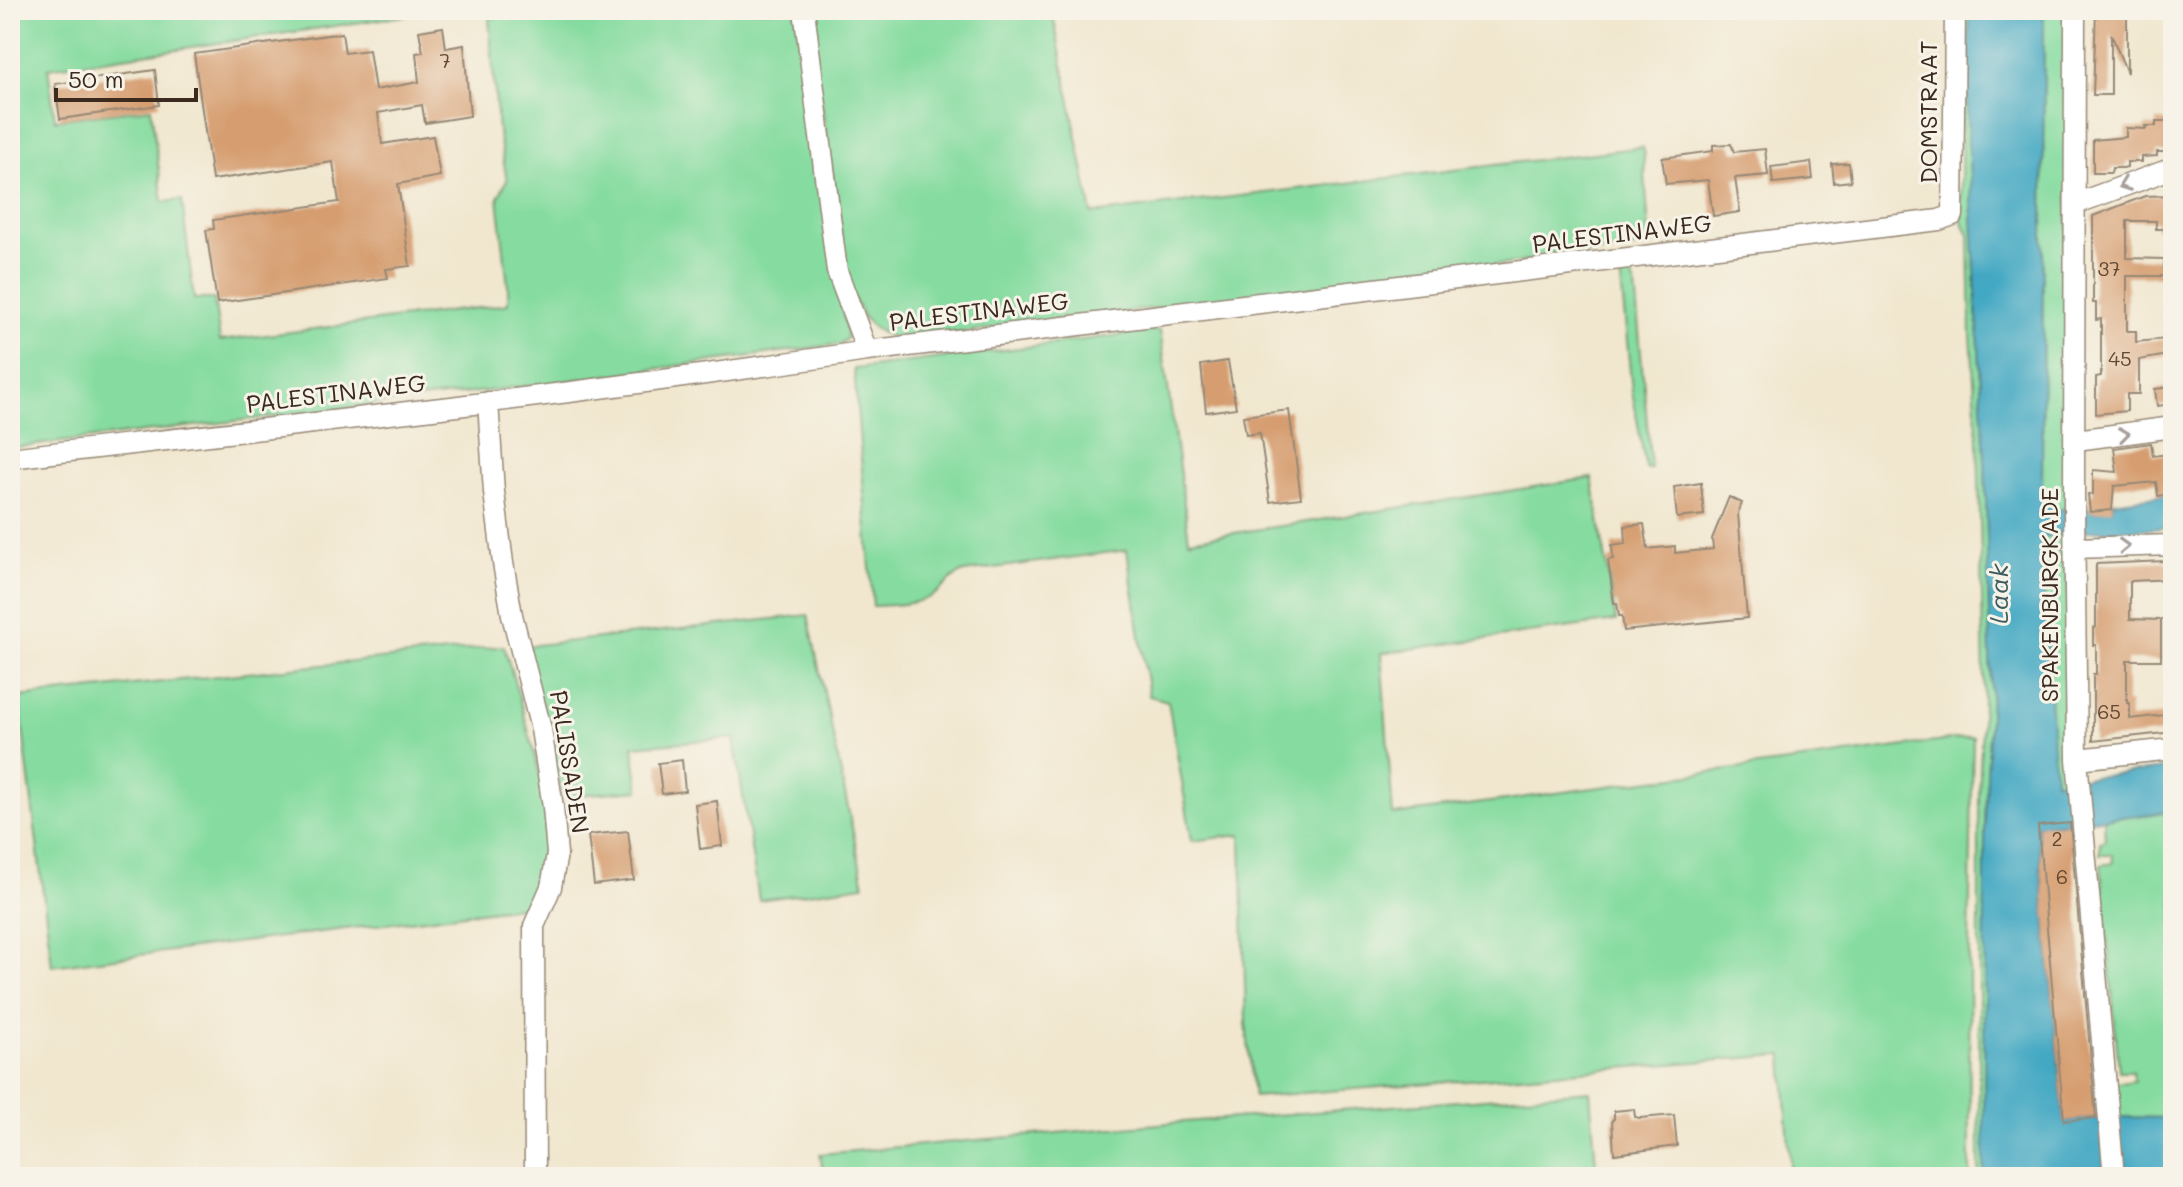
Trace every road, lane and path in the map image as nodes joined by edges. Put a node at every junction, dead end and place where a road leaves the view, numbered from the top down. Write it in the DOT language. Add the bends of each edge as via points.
graph roads {
  1 [pos="804,10"];
  2 [pos="1955,10"];
  3 [pos="2075,10"];
  4 [pos="2173,168"];
  5 [pos="2075,204"];
  6 [pos="1953,215"];
  7 [pos="867,351"];
  8 [pos="488,402"];
  9 [pos="2173,427"];
  10 [pos="2076,440"];
  11 [pos="10,458"];
  12 [pos="2173,545"];
  13 [pos="2074,548"];
  14 [pos="2173,749"];
  15 [pos="2078,769"];
  16 [pos="2114,1174"];
  17 [pos="535,1177"];
  1 -- 7 [label="street" via="837,271"];
  2 -- 6 [label="street, DOMSTRAAT"];
  3 -- 5 [label="street, SPAKENBURGKADE"];
  4 -- 5 [label="street, one-way"];
  5 -- 10 [label="street, SPAKENBURGKADE"];
  6 -- 7 [label="street, PALESTINAWEG"];
  7 -- 8 [label="street, PALESTINAWEG"];
  8 -- 11 [label="street, PALESTINAWEG"];
  8 -- 17 [label="street, PALISSADEN" via="503,563 541,729 557,854 551,887 534,926"];
  10 -- 9 [label="street, one-way"];
  10 -- 13 [label="street, SPAKENBURGKADE"];
  13 -- 12 [label="street, one-way"];
  13 -- 15 [label="street, SPAKENBURGKADE"];
  14 -- 15 [label="street"];
  15 -- 16 [label="street, SPAKENBURGKADE"];
}
